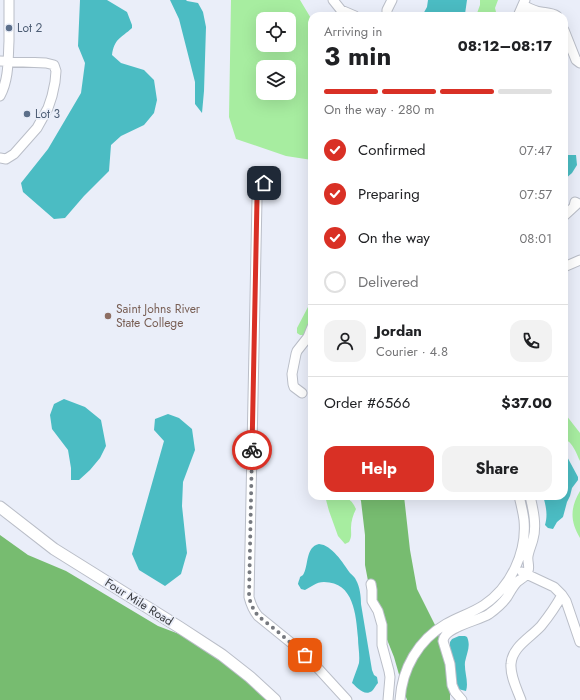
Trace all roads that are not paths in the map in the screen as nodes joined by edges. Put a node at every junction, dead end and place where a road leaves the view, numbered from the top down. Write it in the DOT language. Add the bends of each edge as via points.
graph roads {
  1 [pos="9,0"];
  2 [pos="333,0"];
  3 [pos="392,0"];
  4 [pos="524,2"];
  5 [pos="346,12"];
  6 [pos="387,12"];
  7 [pos="520,12"];
  8 [pos="540,12"];
  9 [pos="568,40"];
  10 [pos="4,61"];
  11 [pos="580,63"];
  12 [pos="0,96"];
  13 [pos="0,158"];
  14 [pos="264,183"];
  15 [pos="574,206"];
  16 [pos="568,213"];
  17 [pos="580,260"];
  18 [pos="568,266"];
  19 [pos="308,337"];
  20 [pos="302,393"];
  21 [pos="520,500"];
  22 [pos="531,500"];
  23 [pos="0,507"];
  24 [pos="515,568"];
  25 [pos="526,574"];
  26 [pos="371,584"];
  27 [pos="562,595"];
  28 [pos="580,642"];
  29 [pos="275,700"];
  30 [pos="348,700"];
  31 [pos="388,700"];
  32 [pos="400,700"];
  33 [pos="462,700"];
  34 [pos="521,700"];
  1 -- 10 [label="street"];
  2 -- 5 [label="street"];
  3 -- 6 [label="street"];
  4 -- 7 [label="street"];
  4 -- 8 [label="street" via="532,10"];
  9 -- 11 [label="street" via="576,60"];
  10 -- 12 [label="street" via="6,80"];
  10 -- 13 [label="street" via="46,63 54,65 56,72 52,96 42,119 10,158"];
  14 -- 30 [label="street" via="257,199 249,597 258,616 295,646"];
  15 -- 16 [label="street"];
  17 -- 18 [label="street"];
  19 -- 20 [label="street" via="297,351 294,362 293,384"];
  21 -- 24 [label="street" via="524,532"];
  22 -- 25 [label="street" via="535,532 528,558 529,570"];
  23 -- 29 [label="main road, Four Mile Road" via="54,549 222,655"];
  24 -- 25 [label="street"];
  24 -- 32 [label="street" via="503,588 486,604 434,632 418,649 403,680"];
  25 -- 27 [label="street" via="554,587"];
  25 -- 33 [label="street" via="499,606 478,619 454,628 443,638 450,664 452,686"];
  26 -- 31 [label="street" via="372,601 382,625 382,644 390,677"];
  27 -- 28 [label="street"];
  27 -- 34 [label="street" via="546,620 514,653 511,672"];
}
